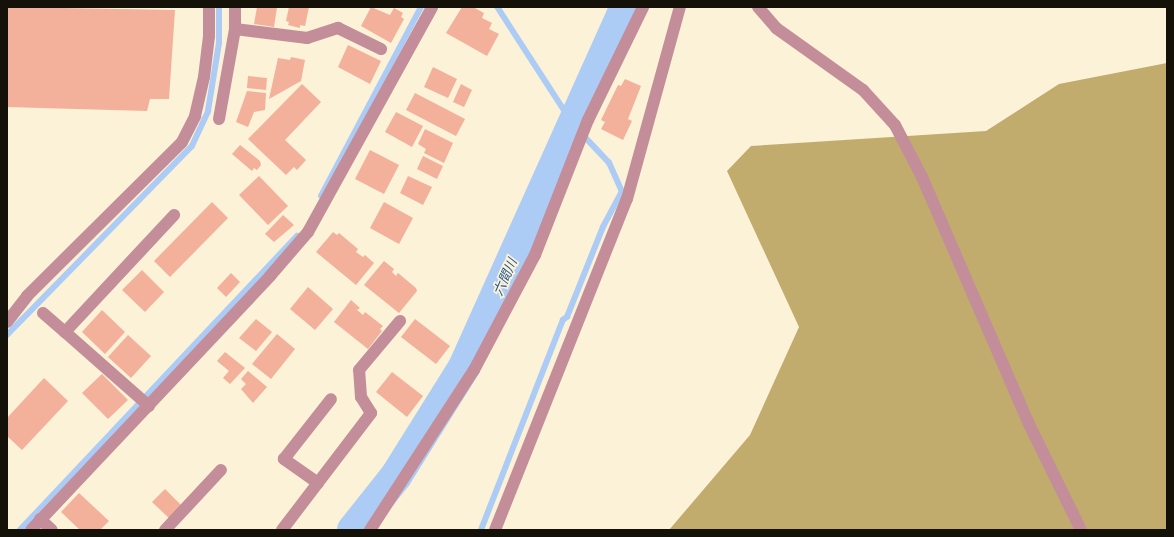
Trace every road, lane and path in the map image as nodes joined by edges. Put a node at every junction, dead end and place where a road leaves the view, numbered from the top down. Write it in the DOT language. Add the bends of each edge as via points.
graph roads {
  1 [pos="209,7"];
  2 [pos="235,7"];
  3 [pos="432,7"];
  4 [pos="643,7"];
  5 [pos="680,7"];
  6 [pos="758,7"];
  7 [pos="235,29"];
  8 [pos="381,49"];
  9 [pos="220,119"];
  10 [pos="174,215"];
  11 [pos="43,313"];
  12 [pos="400,320"];
  13 [pos="7,322"];
  14 [pos="65,332"];
  15 [pos="331,399"];
  16 [pos="144,402"];
  17 [pos="221,470"];
  18 [pos="318,483"];
  19 [pos="40,519"];
  20 [pos="31,530"];
  21 [pos="52,530"];
  22 [pos="165,530"];
  23 [pos="282,530"];
  24 [pos="370,530"];
  25 [pos="495,530"];
  26 [pos="1081,530"];
  1 -- 13 [label="street" via="209,36 204,77 195,116 182,142 27,296"];
  2 -- 7 [label="street"];
  3 -- 16 [label="street" via="308,232"];
  4 -- 24 [label="street" via="588,120 535,255 474,370"];
  5 -- 25 [label="street" via="627,199"];
  6 -- 26 [label="street" via="776,28 863,90 895,125 922,177 1028,422"];
  7 -- 8 [label="street" via="307,38 338,28"];
  7 -- 9 [label="street"];
  10 -- 14 [label="street"];
  11 -- 14 [label="street"];
  12 -- 18 [label="street" via="359,370 361,397 371,412"];
  14 -- 16 [label="street"];
  15 -- 18 [label="street" via="284,459"];
  16 -- 19 [label="street"];
  17 -- 22 [label="street"];
  18 -- 23 [label="street"];
  19 -- 20 [label="street"];
  19 -- 21 [label="street"];
}
